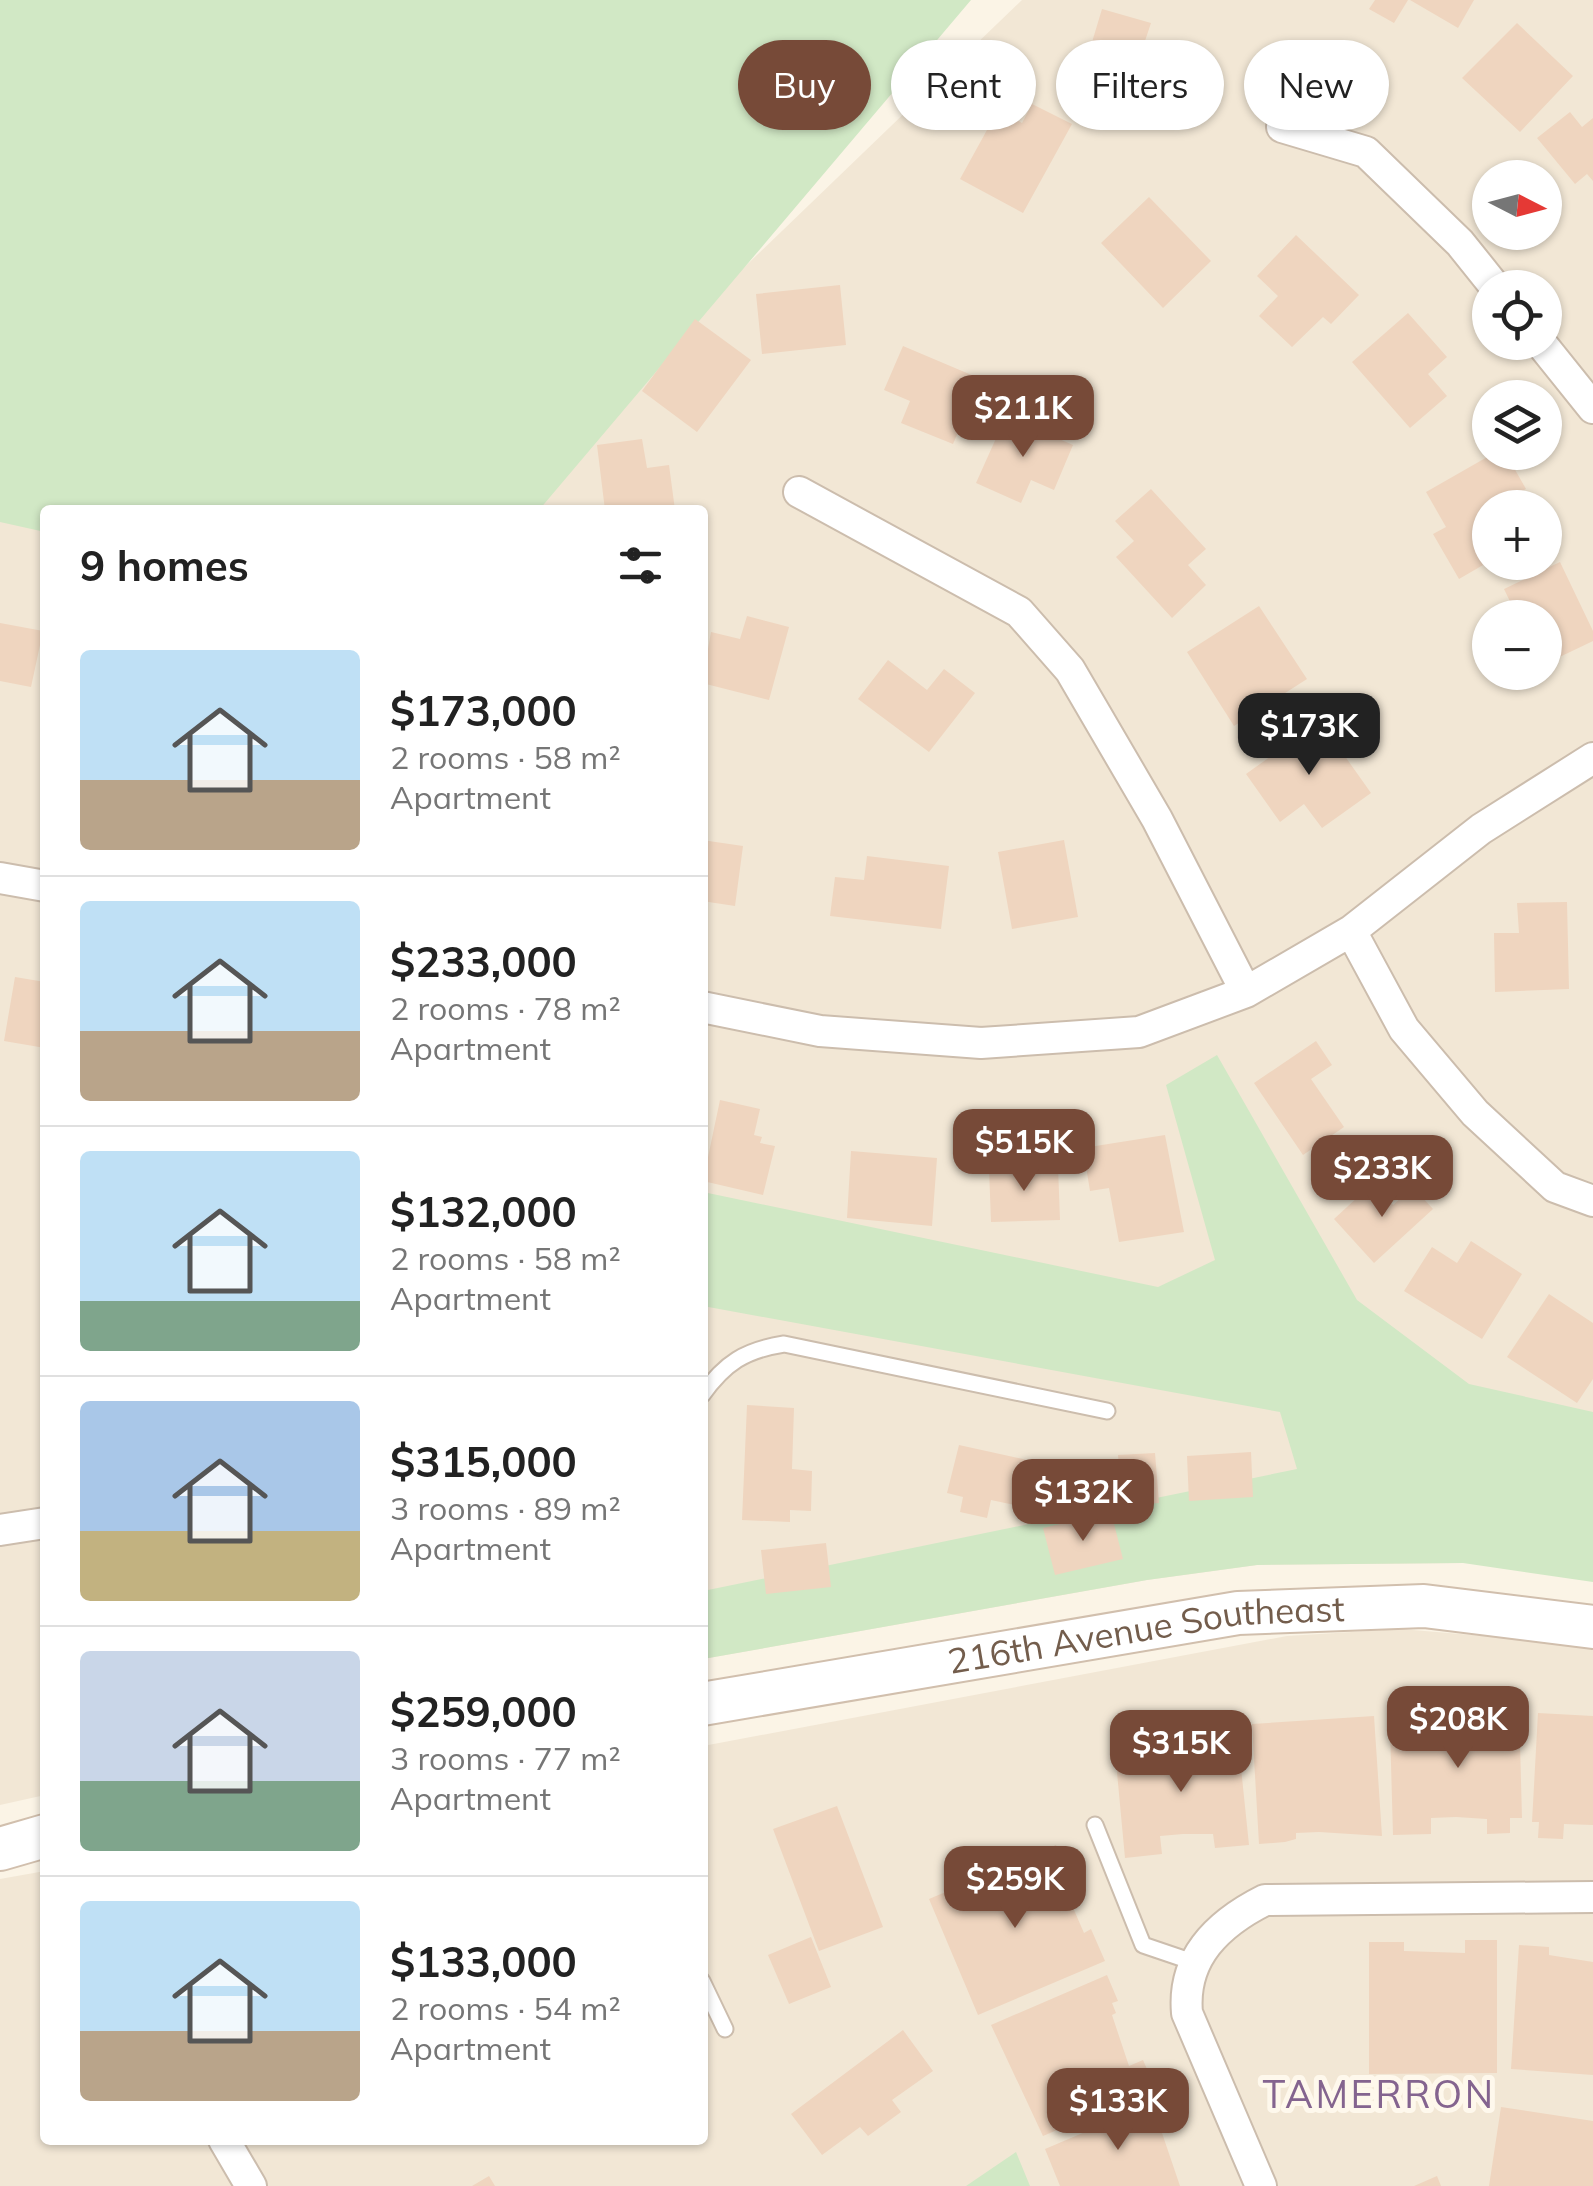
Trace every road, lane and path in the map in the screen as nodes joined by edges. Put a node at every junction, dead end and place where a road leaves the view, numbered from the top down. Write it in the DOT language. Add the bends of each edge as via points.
graph roads {
  1 [pos="1289,130"];
  2 [pos="1482,270"];
  3 [pos="1554,360"];
  4 [pos="1593,408"];
  5 [pos="799,492"];
  6 [pos="1593,758"];
  7 [pos="0,878"];
  8 [pos="40,885"];
  9 [pos="1351,931"];
  10 [pos="1246,992"];
  11 [pos="708,1008"];
  12 [pos="1593,1200"];
  13 [pos="708,1386"];
  14 [pos="1107,1411"];
  15 [pos="40,1523"];
  16 [pos="0,1530"];
  17 [pos="1593,1628"];
  18 [pos="708,1703"];
  19 [pos="1095,1825"];
  20 [pos="40,1837"];
  21 [pos="0,1849"];
  22 [pos="1593,1896"];
  23 [pos="1196,1963"];
  24 [pos="708,1994"];
  25 [pos="725,2029"];
  26 [pos="227,2145"];
  27 [pos="251,2186"];
  28 [pos="1260,2186"];
  1 -- 2 [label="street" via="1366,152"];
  3 -- 4 [label="street"];
  5 -- 10 [label="street" via="1019,612 1070,670"];
  6 -- 9 [label="street" via="1482,829"];
  7 -- 8 [label="street"];
  9 -- 10 [label="street"];
  9 -- 12 [label="street" via="1404,1029 1475,1113 1555,1187"];
  10 -- 11 [label="street" via="1139,1032 980,1044 820,1031"];
  13 -- 14 [label="lane" via="721,1368 754,1348 784,1344"];
  15 -- 16 [label="street"];
  17 -- 18 [label="street, 216th Avenue Southeast" via="1424,1606 1238,1613"];
  19 -- 23 [label="lane" via="1142,1945"];
  20 -- 21 [label="street"];
  22 -- 23 [label="street" via="1265,1900 1220,1925"];
  23 -- 28 [label="street" via="1185,1992 1187,2013"];
  24 -- 25 [label="lane"];
  26 -- 27 [label="street"];
}
